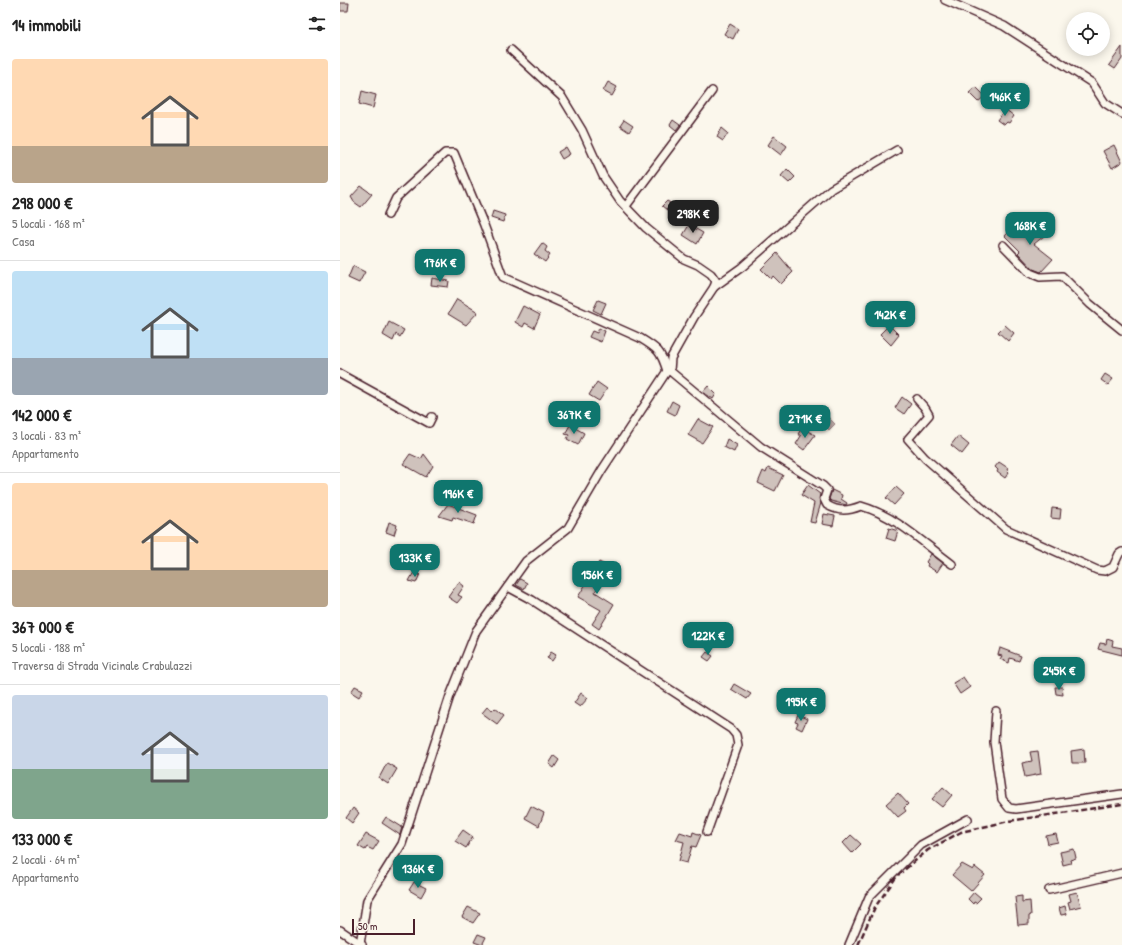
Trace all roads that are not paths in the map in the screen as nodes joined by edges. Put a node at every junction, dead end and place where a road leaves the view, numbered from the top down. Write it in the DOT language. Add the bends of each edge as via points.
graph roads {
  1 [pos="945,0"];
  2 [pos="511,50"];
  3 [pos="712,91"];
  4 [pos="1122,114"];
  5 [pos="897,150"];
  6 [pos="626,206"];
  7 [pos="388,215"];
  8 [pos="1002,245"];
  9 [pos="714,288"];
  10 [pos="1122,330"];
  11 [pos="669,371"];
  12 [pos="340,374"];
  13 [pos="917,400"];
  14 [pos="432,417"];
  15 [pos="1122,552"];
  16 [pos="952,564"];
  17 [pos="508,587"];
  18 [pos="996,711"];
  19 [pos="1122,794"];
  20 [pos="968,819"];
  21 [pos="707,832"];
  22 [pos="1122,873"];
  23 [pos="1049,890"];
  24 [pos="340,930"];
  25 [pos="361,944"];
  26 [pos="849,945"];
  1 -- 4 [label="street" via="1004,26 1092,83 1105,103"];
  2 -- 6 [label="street" via="562,98 582,130 604,176"];
  3 -- 6 [label="street"];
  5 -- 9 [label="street" via="831,190"];
  6 -- 9 [label="street" via="646,228 684,259 711,274 716,281"];
  7 -- 11 [label="street" via="396,198 445,153 454,154 503,277 640,338 658,349"];
  8 -- 10 [label="street" via="1030,273 1040,277 1062,276 1090,304"];
  9 -- 11 [label="street" via="671,358"];
  11 -- 16 [label="street" via="761,447 823,486 827,490 824,499 827,505 840,511 861,506 868,508 901,525"];
  11 -- 17 [label="street" via="602,470 568,528 526,561"];
  12 -- 14 [label="street" via="429,423"];
  13 -- 15 [label="street" via="926,408 929,415 908,439 925,458 1006,529 1097,570 1105,571 1114,567"];
  17 -- 21 [label="street" via="630,663 731,729 736,735 738,745"];
  17 -- 25 [label="street" via="476,632 450,696 402,844 367,900"];
  18 -- 19 [label="street" via="994,742 1002,799 1009,808"];
  20 -- 26 [label="street" via="921,845 870,897"];
  22 -- 23 [label="street"];
  24 -- 25 [label="street"];
}
